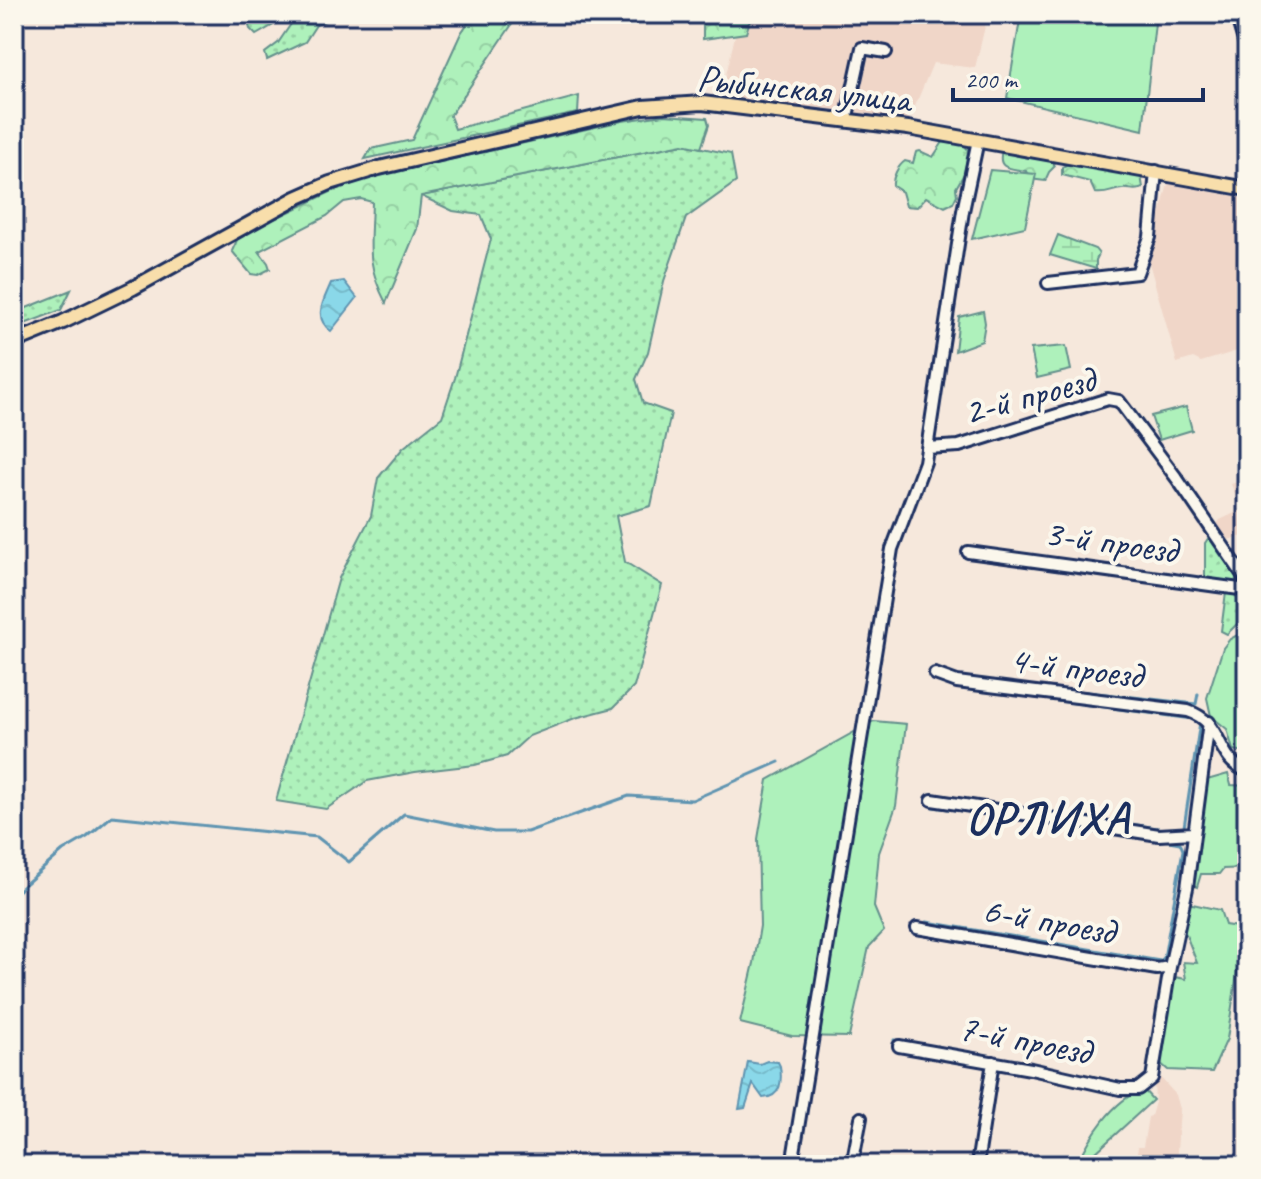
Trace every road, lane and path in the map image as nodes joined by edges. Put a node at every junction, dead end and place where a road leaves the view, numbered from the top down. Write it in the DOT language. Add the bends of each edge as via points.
graph roads {
  1 [pos="1236,14"];
  2 [pos="1247,51"];
  3 [pos="886,52"];
  4 [pos="846,121"];
  5 [pos="978,140"];
  6 [pos="1156,171"];
  7 [pos="1247,189"];
  8 [pos="1048,283"];
  9 [pos="14,342"];
  10 [pos="927,448"];
  11 [pos="968,552"];
  12 [pos="1247,581"];
  13 [pos="1247,590"];
  14 [pos="935,674"];
  15 [pos="1209,722"];
  16 [pos="1247,771"];
  17 [pos="932,800"];
  18 [pos="1193,833"];
  19 [pos="917,928"];
  20 [pos="1170,967"];
  21 [pos="899,1046"];
  22 [pos="993,1062"];
  23 [pos="861,1118"];
  24 [pos="792,1165"];
  25 [pos="852,1165"];
  26 [pos="977,1165"];
  1 -- 2 [label="street"];
  3 -- 4 [label="street" via="862,48"];
  4 -- 5 [label="main road, Рыбинская улица"];
  4 -- 9 [label="main road, Рыбинская улица" via="702,103 654,106 354,174 307,193 133,288"];
  5 -- 6 [label="main road, Рыбинская улица"];
  5 -- 10 [label="street"];
  6 -- 7 [label="main road, Рыбинская улица"];
  6 -- 8 [label="street" via="1150,237 1137,273"];
  10 -- 12 [label="street, 2-й проезд" via="959,446 1108,399 1119,401"];
  10 -- 24 [label="street" via="892,549"];
  11 -- 13 [label="street, 3-й проезд"];
  14 -- 15 [label="street, 4-й проезд" via="957,682 1188,711"];
  15 -- 16 [label="street" via="1227,756"];
  15 -- 18 [label="street"];
  17 -- 18 [label="street" via="1159,835"];
  18 -- 20 [label="street"];
  19 -- 20 [label="street, 6-й проезд"];
  20 -- 22 [label="street, 7-й проезд" via="1152,1078 1138,1089"];
  21 -- 22 [label="street, 7-й проезд"];
  22 -- 26 [label="street"];
  23 -- 25 [label="street"];
}
